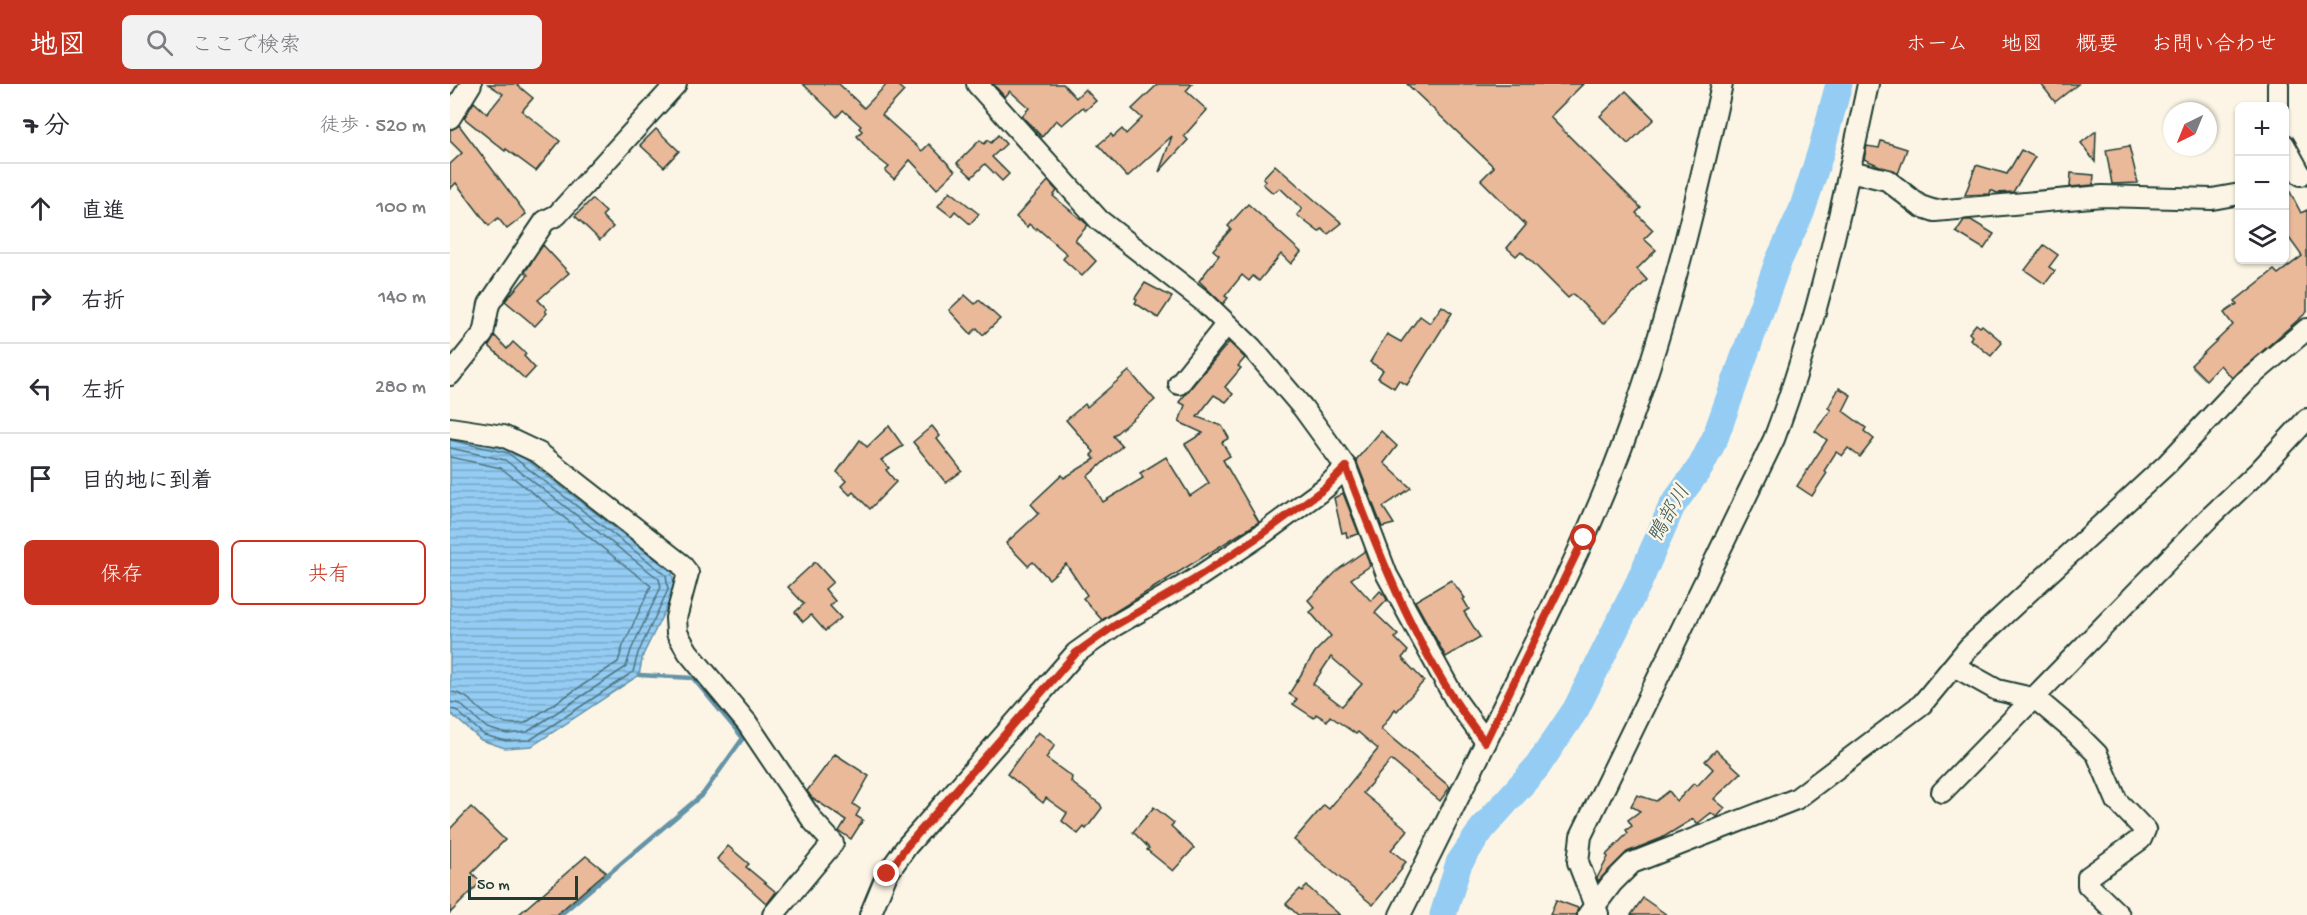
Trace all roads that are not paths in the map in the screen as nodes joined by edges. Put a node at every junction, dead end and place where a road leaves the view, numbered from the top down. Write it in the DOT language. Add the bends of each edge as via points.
graph roads {
  1 [pos="471,84"];
  2 [pos="676,84"];
  3 [pos="977,84"];
  4 [pos="1722,84"];
  5 [pos="1868,84"];
  6 [pos="2278,84"];
  7 [pos="2278,102"];
  8 [pos="450,118"];
  9 [pos="2288,156"];
  10 [pos="1850,171"];
  11 [pos="2297,179"];
  12 [pos="2235,195"];
  13 [pos="1226,325"];
  14 [pos="2307,329"];
  15 [pos="450,375"];
  16 [pos="1179,384"];
  17 [pos="2307,419"];
  18 [pos="450,428"];
  19 [pos="1346,467"];
  20 [pos="1954,666"];
  21 [pos="2036,699"];
  22 [pos="1485,742"];
  23 [pos="1942,792"];
  24 [pos="1593,912"];
  25 [pos="772,915"];
  26 [pos="870,915"];
  27 [pos="1400,915"];
  28 [pos="2119,915"];
  1 -- 8 [label="street"];
  2 -- 15 [label="street" via="557,215 545,221 489,304 483,334"];
  3 -- 13 [label="street" via="1099,220 1203,301"];
  4 -- 22 [label="street" via="1662,324 1629,428 1584,538"];
  5 -- 10 [label="street"];
  6 -- 7 [label="street"];
  9 -- 11 [label="street"];
  10 -- 12 [label="street" via="1887,180 1920,206 1935,211 2102,196 2212,199"];
  10 -- 24 [label="street" via="1792,391 1774,439 1581,836 1578,862"];
  13 -- 16 [label="street"];
  13 -- 19 [label="street" via="1252,348 1303,408"];
  14 -- 20 [label="street" via="2242,383 2167,464 1969,647"];
  17 -- 21 [label="street"];
  18 -- 25 [label="street" via="503,436 540,453 688,573 676,618 677,633 833,843"];
  19 -- 22 [label="street" via="1387,575 1455,699"];
  19 -- 26 [label="street" via="1325,488 1261,535 1076,653 907,846 887,874"];
  20 -- 21 [label="street" via="1997,690"];
  20 -- 24 [label="street" via="1922,704 1796,799 1632,863"];
  21 -- 23 [label="street"];
  21 -- 28 [label="street" via="2097,754 2117,801 2145,830 2142,839 2088,877 2088,885"];
  22 -- 27 [label="street"];
}
